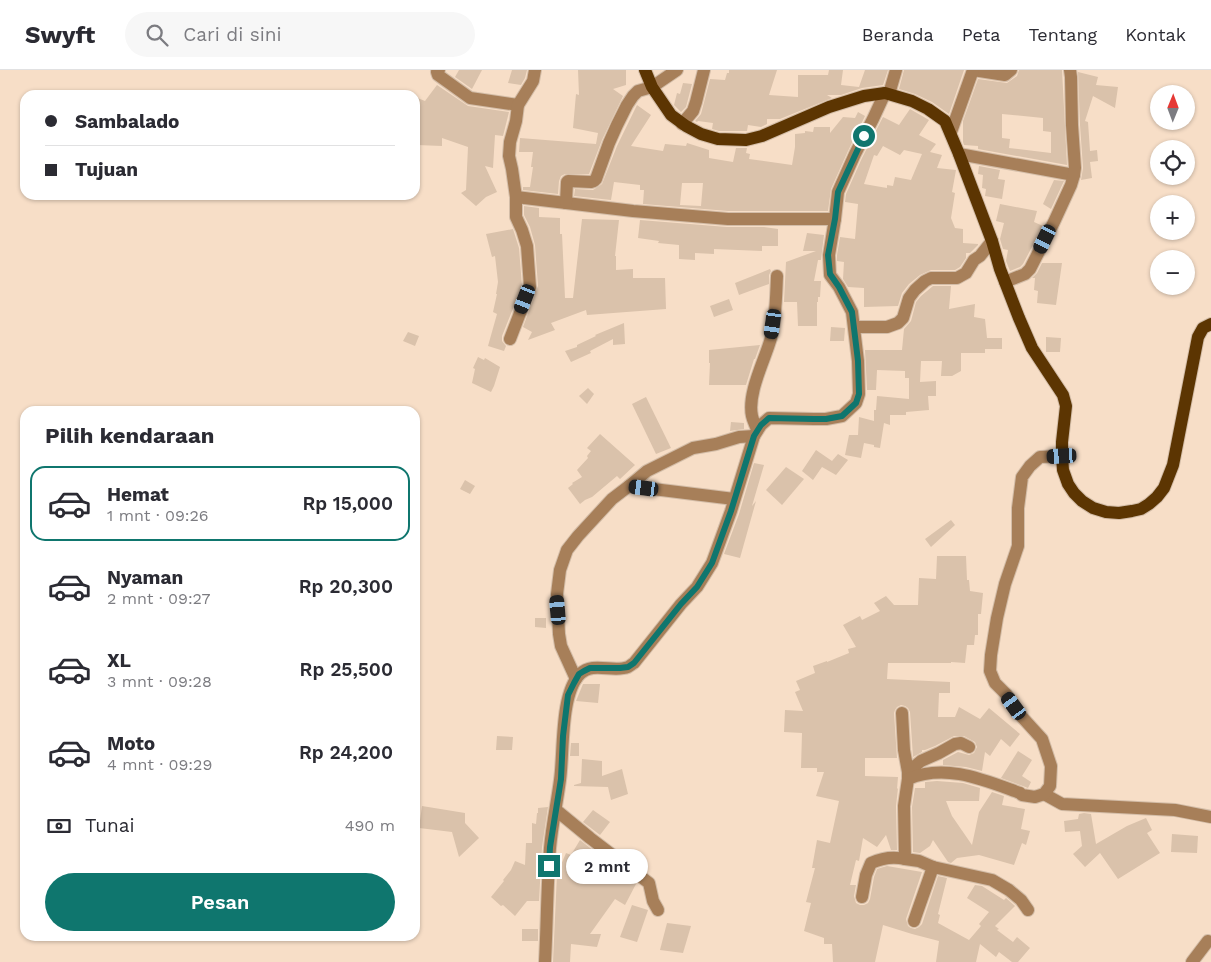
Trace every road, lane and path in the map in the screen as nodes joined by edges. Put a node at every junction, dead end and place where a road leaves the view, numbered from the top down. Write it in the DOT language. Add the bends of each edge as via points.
graph roads {
  1 [pos="439,70"];
  2 [pos="535,70"];
  3 [pos="645,70"];
  4 [pos="677,70"];
  5 [pos="704,70"];
  6 [pos="896,70"];
  7 [pos="973,70"];
  8 [pos="1010,70"];
  9 [pos="1070,70"];
  10 [pos="652,87"];
  11 [pos="887,93"];
  12 [pos="518,105"];
  13 [pos="682,124"];
  14 [pos="951,132"];
  15 [pos="959,154"];
  16 [pos="1074,175"];
  17 [pos="516,196"];
  18 [pos="566,203"];
  19 [pos="835,219"];
  20 [pos="992,241"];
  21 [pos="777,276"];
  22 [pos="1005,282"];
  23 [pos="1211,324"];
  24 [pos="855,327"];
  25 [pos="510,339"];
  26 [pos="756,433"];
  27 [pos="1062,456"];
  28 [pos="629,486"];
  29 [pos="734,499"];
  30 [pos="576,680"];
  31 [pos="902,713"];
  32 [pos="969,748"];
  33 [pos="908,775"];
  34 [pos="1044,794"];
  35 [pos="556,810"];
  36 [pos="1211,817"];
  37 [pos="905,859"];
  38 [pos="932,867"];
  39 [pos="862,897"];
  40 [pos="658,910"];
  41 [pos="1028,910"];
  42 [pos="914,921"];
  43 [pos="1208,941"];
  44 [pos="545,962"];
  45 [pos="1192,962"];
  1 -- 12 [label="street" via="438,75 470,98"];
  2 -- 12 [label="street" via="533,81"];
  3 -- 10 [label="main road"];
  4 -- 10 [label="street"];
  5 -- 13 [label="street" via="693,111"];
  6 -- 11 [label="street"];
  7 -- 8 [label="street" via="1005,75"];
  7 -- 14 [label="street"];
  9 -- 16 [label="street"];
  10 -- 13 [label="main road" via="671,115"];
  10 -- 18 [label="street" via="638,91 627,105 596,179 567,182"];
  11 -- 13 [label="main road" via="829,107 746,140 718,139"];
  11 -- 14 [label="main road" via="928,109 945,120"];
  11 -- 19 [label="street" via="838,192"];
  12 -- 17 [label="street" via="509,156"];
  14 -- 15 [label="main road"];
  15 -- 16 [label="street"];
  15 -- 20 [label="main road"];
  16 -- 22 [label="street" via="1030,269"];
  17 -- 18 [label="street"];
  17 -- 25 [label="street" via="516,218 527,246 530,287"];
  18 -- 19 [label="street" via="728,219"];
  19 -- 24 [label="street" via="828,255 830,274 852,312"];
  20 -- 22 [label="main road"];
  20 -- 24 [label="street" via="966,273 957,278 925,281 909,298 903,318 898,323 887,327"];
  21 -- 26 [label="street" via="771,338 752,397"];
  22 -- 27 [label="main road" via="1032,348 1063,395 1066,406"];
  23 -- 27 [label="main road" via="1203,328 1198,337 1173,465 1157,497 1132,512 1106,512 1093,508 1082,501 1068,484"];
  24 -- 26 [label="street" via="859,394 856,403 842,416 826,419 769,418"];
  26 -- 28 [label="street" via="693,448 646,471"];
  26 -- 29 [label="street"];
  27 -- 34 [label="street" via="1040,457 1022,477 1018,546 997,618 990,671 995,683 1042,739 1051,766 1050,786"];
  28 -- 29 [label="street"];
  28 -- 30 [label="street" via="578,536 567,550 560,570 557,594 559,634"];
  29 -- 30 [label="street" via="712,563 697,587 634,663 620,668 590,668 579,674"];
  30 -- 35 [label="street" via="568,695"];
  31 -- 33 [label="street"];
  32 -- 33 [label="street" via="961,743 955,744 921,761"];
  33 -- 34 [label="street" via="962,774 1022,795 1035,797"];
  33 -- 37 [label="street" via="904,806"];
  34 -- 36 [label="street" via="1062,804 1175,810"];
  35 -- 40 [label="street" via="649,883"];
  35 -- 44 [label="street" via="550,847"];
  37 -- 38 [label="street"];
  37 -- 39 [label="street" via="889,858 871,863"];
  38 -- 41 [label="street" via="992,880 1021,900"];
  38 -- 42 [label="street"];
  43 -- 45 [label="street"];
}
